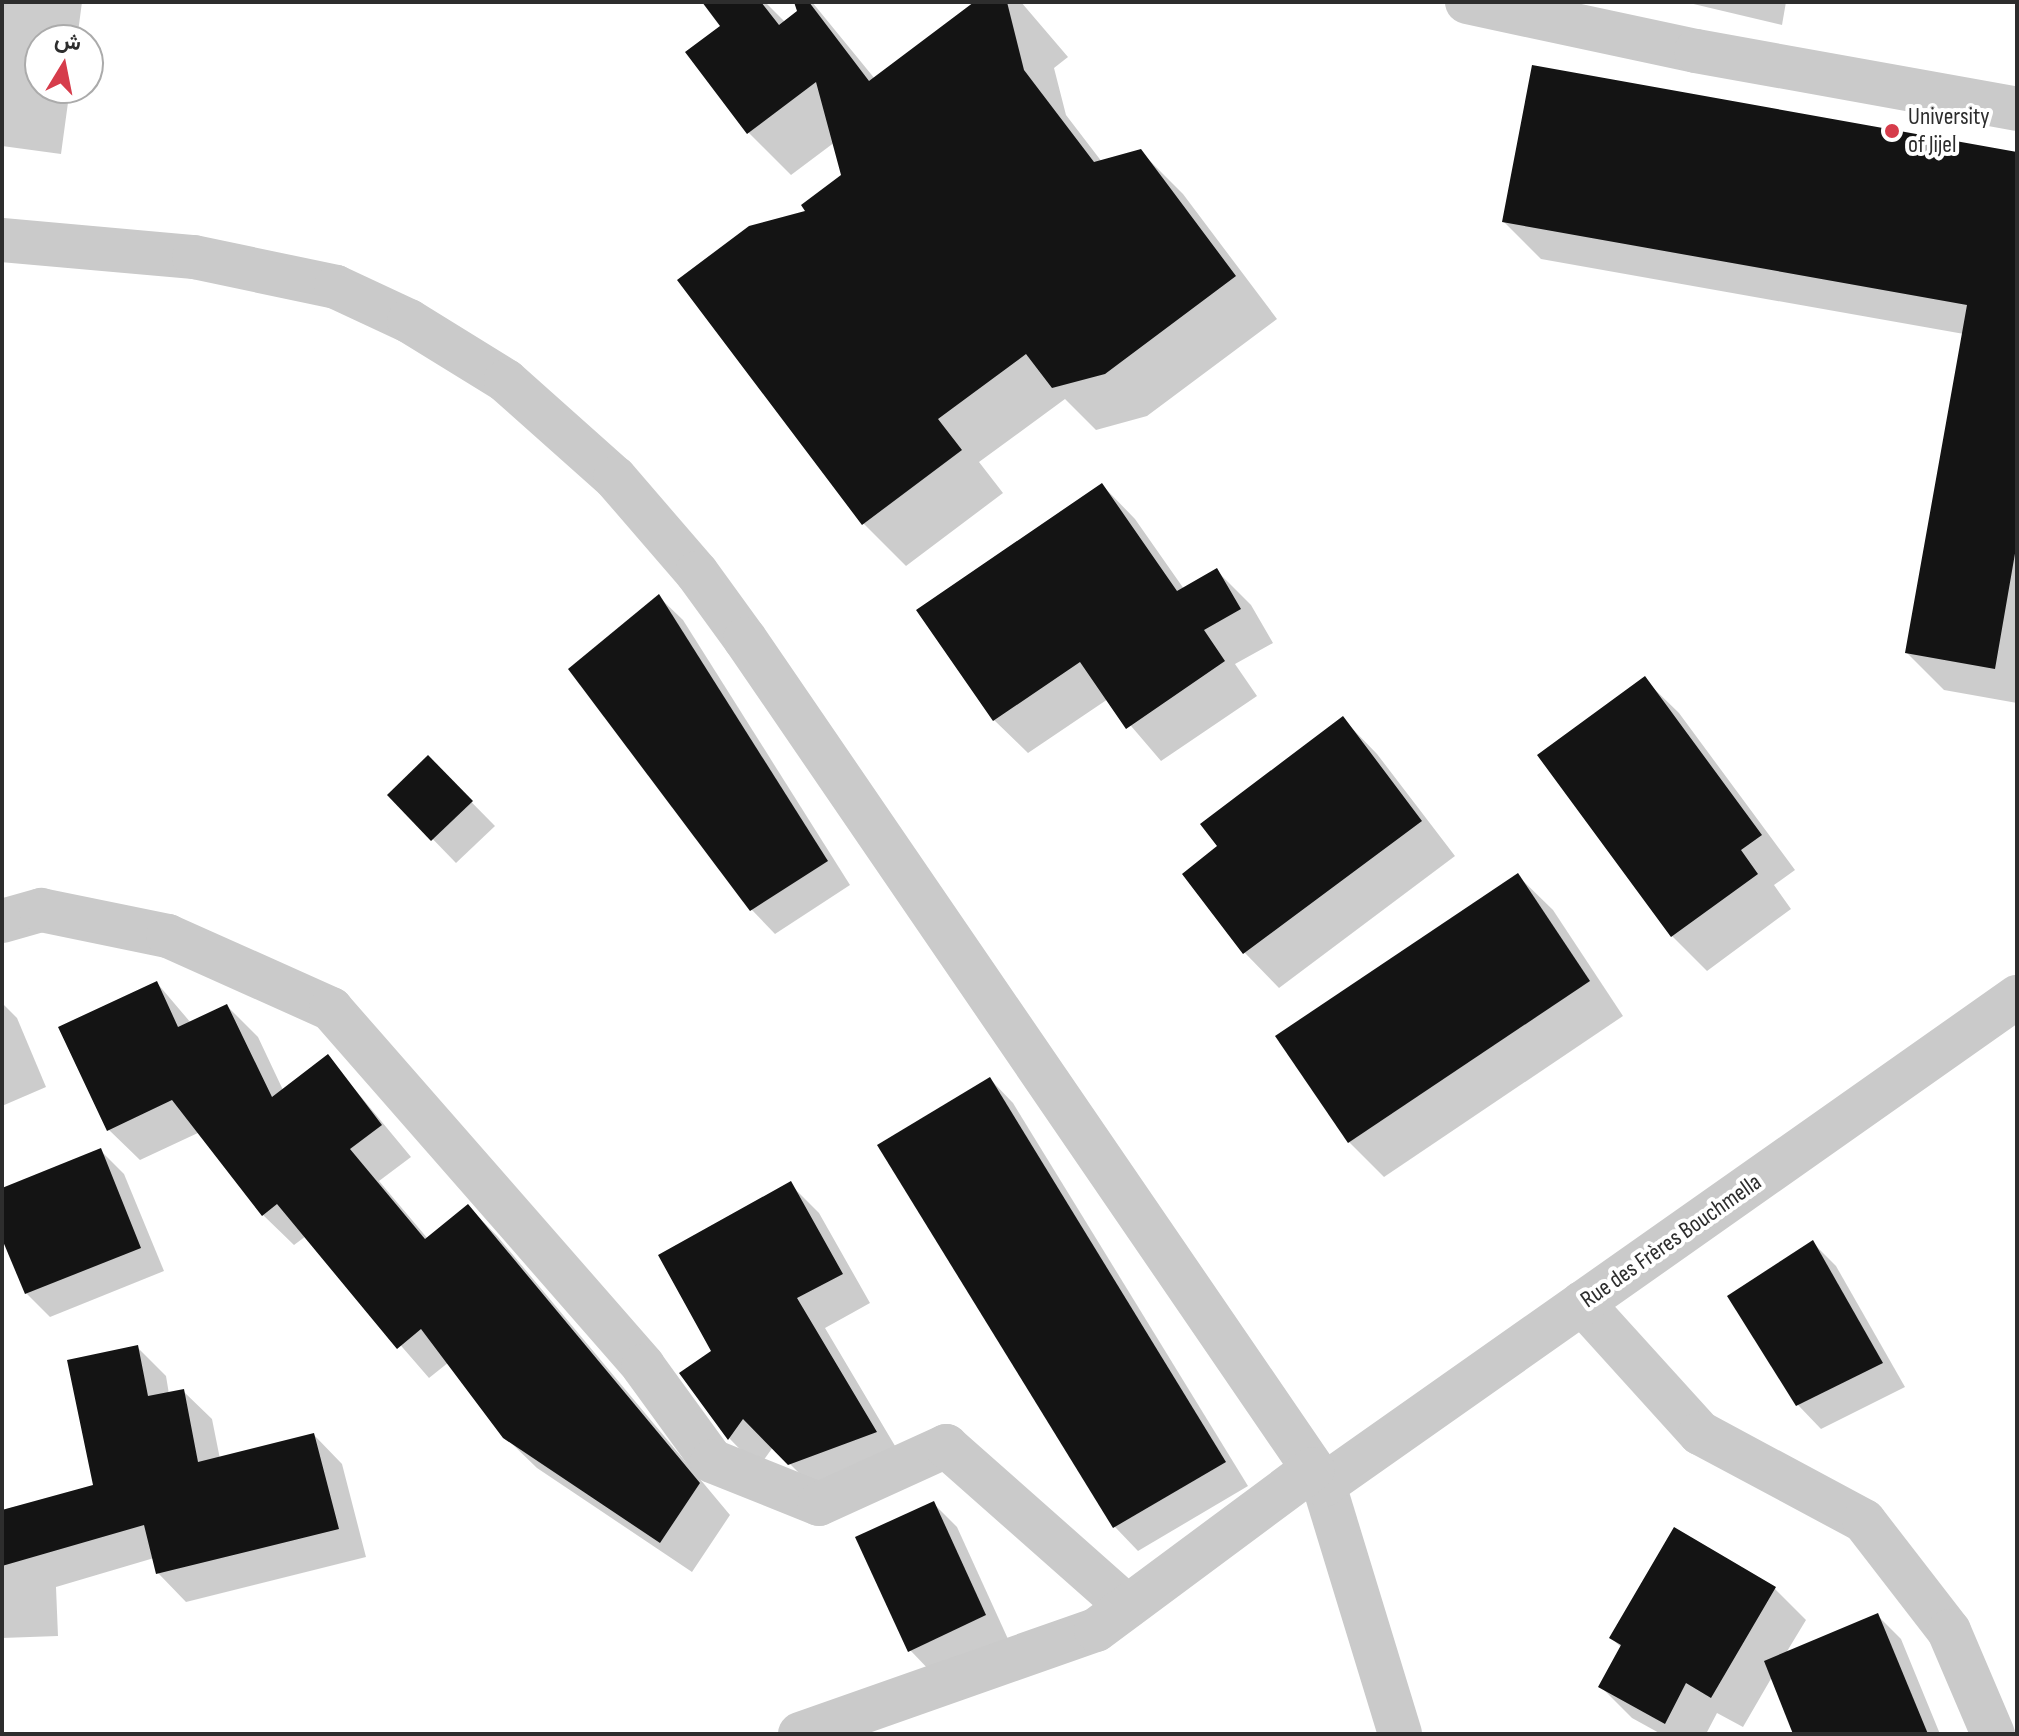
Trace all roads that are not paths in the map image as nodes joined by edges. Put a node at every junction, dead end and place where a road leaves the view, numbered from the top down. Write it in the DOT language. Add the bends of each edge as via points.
graph roads {
  1 [pos="1467,2"];
  2 [pos="2017,109"];
  3 [pos="2,240"];
  4 [pos="2,921"];
  5 [pos="2017,997"];
  6 [pos="1582,1303"];
  7 [pos="1318,1477"];
  8 [pos="1127,1606"];
  9 [pos="800,1734"];
  10 [pos="1400,1734"];
  11 [pos="1993,1734"];
  1 -- 2 [label="street" via="1696,51"];
  3 -- 7 [label="street" via="194,257 336,287 409,321 540,406 615,478 721,606"];
  4 -- 8 [label="street" via="41,910 168,936 331,1009 643,1366 712,1461 819,1504 946,1446"];
  5 -- 6 [label="street, Rue des Frères Bouchmella"];
  6 -- 7 [label="street, Rue des Frères Bouchmella"];
  6 -- 11 [label="street" via="1700,1433 1864,1521 1949,1631"];
  7 -- 8 [label="street, Rue des Frères Bouchmella"];
  7 -- 10 [label="street"];
  8 -- 9 [label="street, Rue des Frères Bouchmella" via="1096,1630"];
}
